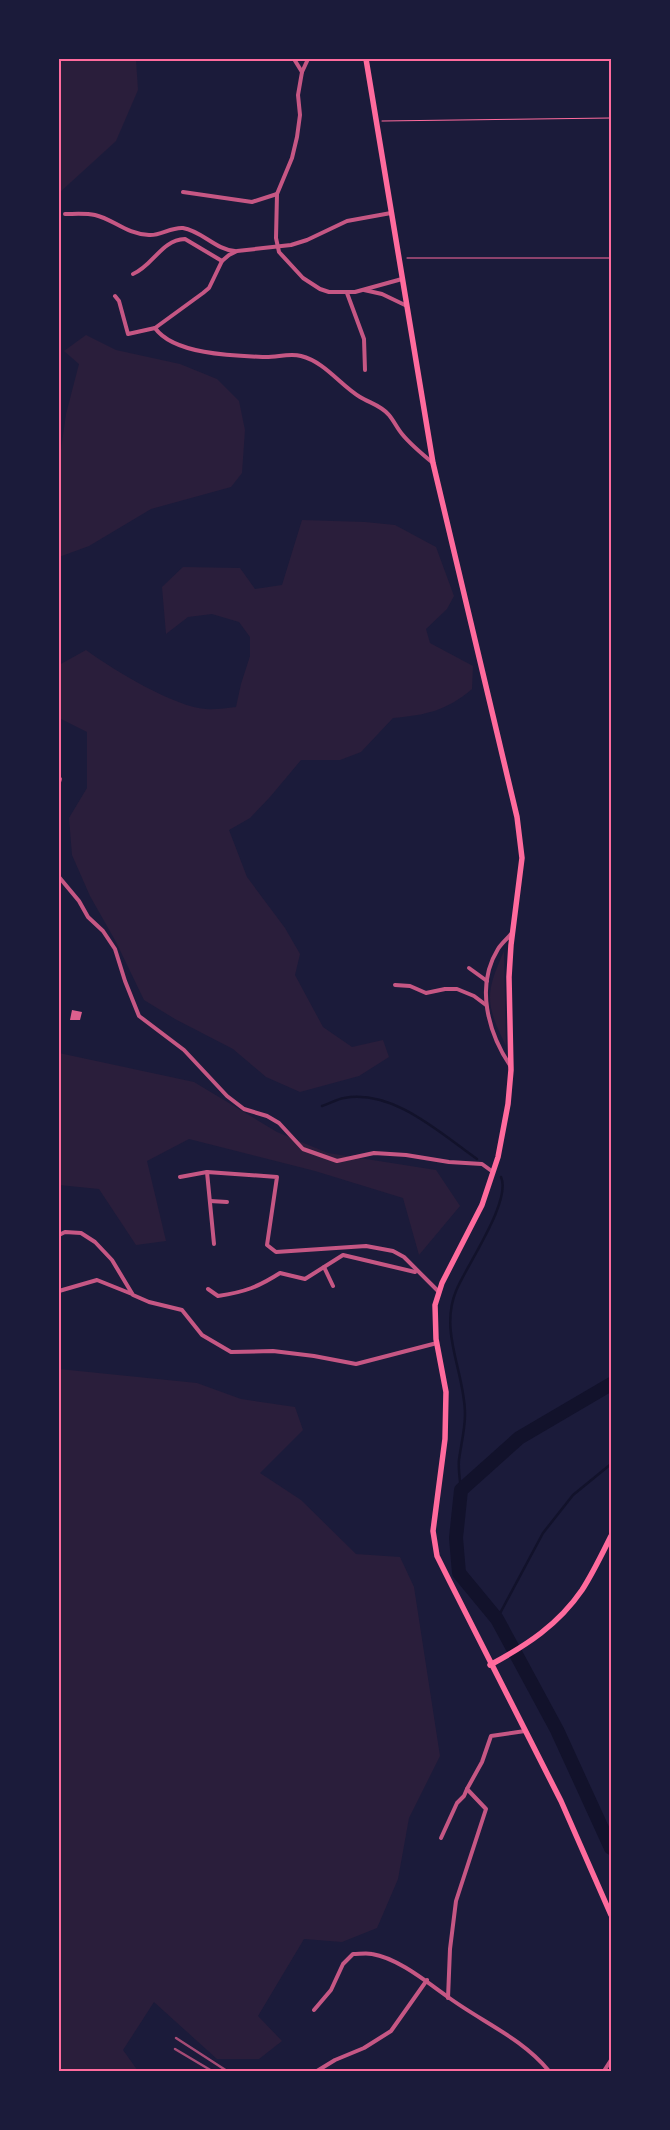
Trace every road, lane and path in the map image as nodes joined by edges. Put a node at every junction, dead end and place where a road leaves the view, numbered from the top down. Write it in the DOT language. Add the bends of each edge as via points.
graph roads {
  1 [pos="294,59"];
  2 [pos="308,59"];
  3 [pos="366,59"];
  4 [pos="302,72"];
  5 [pos="611,118"];
  6 [pos="376,121"];
  7 [pos="183,192"];
  8 [pos="278,194"];
  9 [pos="391,213"];
  10 [pos="65,214"];
  11 [pos="278,247"];
  12 [pos="238,251"];
  13 [pos="399,258"];
  14 [pos="611,258"];
  15 [pos="222,261"];
  16 [pos="133,274"];
  17 [pos="402,279"];
  18 [pos="363,290"];
  19 [pos="346,293"];
  20 [pos="115,296"];
  21 [pos="407,306"];
  22 [pos="156,328"];
  23 [pos="365,370"];
  24 [pos="433,463"];
  25 [pos="59,877"];
  26 [pos="513,932"];
  27 [pos="470,968"];
  28 [pos="487,981"];
  29 [pos="395,985"];
  30 [pos="486,1005"];
  31 [pos="511,1067"];
  32 [pos="207,1172"];
  33 [pos="493,1172"];
  34 [pos="180,1177"];
  35 [pos="210,1201"];
  36 [pos="228,1202"];
  37 [pos="59,1235"];
  38 [pos="214,1244"];
  39 [pos="324,1267"];
  40 [pos="418,1272"];
  41 [pos="333,1286"];
  42 [pos="208,1289"];
  43 [pos="59,1291"];
  44 [pos="439,1292"];
  45 [pos="134,1295"];
  46 [pos="436,1342"];
  47 [pos="611,1536"];
  48 [pos="490,1664"];
  49 [pos="525,1731"];
  50 [pos="468,1789"];
  51 [pos="441,1838"];
  52 [pos="611,1915"];
  53 [pos="427,1980"];
  54 [pos="448,1998"];
  55 [pos="314,2010"];
  56 [pos="611,2060"];
  57 [pos="317,2071"];
  58 [pos="549,2071"];
  59 [pos="604,2071"];
  1 -- 4 [label="street"];
  2 -- 4 [label="street"];
  3 -- 6 [label="main road"];
  4 -- 8 [label="street" via="297,138"];
  5 -- 6 [label="path"];
  6 -- 9 [label="main road"];
  7 -- 8 [label="street" via="252,202"];
  8 -- 11 [label="street"];
  9 -- 11 [label="street" via="348,221 307,240"];
  9 -- 13 [label="main road"];
  10 -- 12 [label="street" via="97,215 127,230 151,236 183,228 226,250"];
  11 -- 12 [label="street"];
  11 -- 19 [label="street" via="279,252 310,283 328,292"];
  12 -- 15 [label="street"];
  13 -- 14 [label="path"];
  13 -- 17 [label="main road"];
  15 -- 16 [label="street" via="185,239 167,245 141,271"];
  15 -- 22 [label="street" via="209,288"];
  17 -- 18 [label="street"];
  17 -- 21 [label="main road"];
  18 -- 19 [label="street"];
  18 -- 21 [label="street" via="382,294"];
  19 -- 23 [label="street" via="364,339"];
  20 -- 22 [label="street" via="128,334"];
  21 -- 24 [label="main road"];
  22 -- 24 [label="street" via="162,337 232,357 301,356 329,372 359,397 383,409 402,435"];
  24 -- 26 [label="main road" via="517,817 522,858"];
  25 -- 33 [label="street" via="115,949 139,1016 184,1050 227,1096 244,1109 279,1123 303,1149 337,1161 374,1152 482,1164"];
  26 -- 28 [label="street" via="498,949"];
  26 -- 31 [label="main road" via="509,977"];
  27 -- 28 [label="street"];
  28 -- 30 [label="street"];
  29 -- 30 [label="street" via="410,986 426,993 457,989"];
  30 -- 31 [label="street" via="501,1053"];
  31 -- 33 [label="main road" via="508,1104"];
  32 -- 34 [label="street"];
  32 -- 35 [label="street"];
  32 -- 40 [label="street" via="277,1178 267,1245 276,1252 366,1246 393,1251"];
  33 -- 44 [label="main road" via="482,1205"];
  35 -- 36 [label="street"];
  35 -- 38 [label="street"];
  37 -- 45 [label="street" via="81,1233 95,1242 112,1260"];
  39 -- 40 [label="street" via="343,1255"];
  39 -- 41 [label="street"];
  39 -- 42 [label="street" via="305,1279 280,1273 259,1286 238,1293 218,1296"];
  40 -- 44 [label="street"];
  43 -- 45 [label="street" via="97,1280"];
  44 -- 46 [label="main road" via="435,1306"];
  45 -- 46 [label="street" via="182,1310 202,1335 231,1352 272,1351 356,1364"];
  46 -- 48 [label="main road" via="446,1392 446,1439 433,1531 437,1556"];
  47 -- 48 [label="main road" via="583,1589 558,1620 530,1642"];
  48 -- 49 [label="main road"];
  49 -- 50 [label="street" via="491,1736"];
  49 -- 52 [label="main road" via="561,1801"];
  50 -- 51 [label="street"];
  50 -- 54 [label="street" via="486,1809 456,1901"];
  53 -- 54 [label="street"];
  53 -- 55 [label="street" via="373,1954 353,1954 343,1964 331,1990"];
  53 -- 57 [label="street" via="391,2031"];
  54 -- 58 [label="street" via="513,2039 536,2056"];
  56 -- 59 [label="street"];
}
